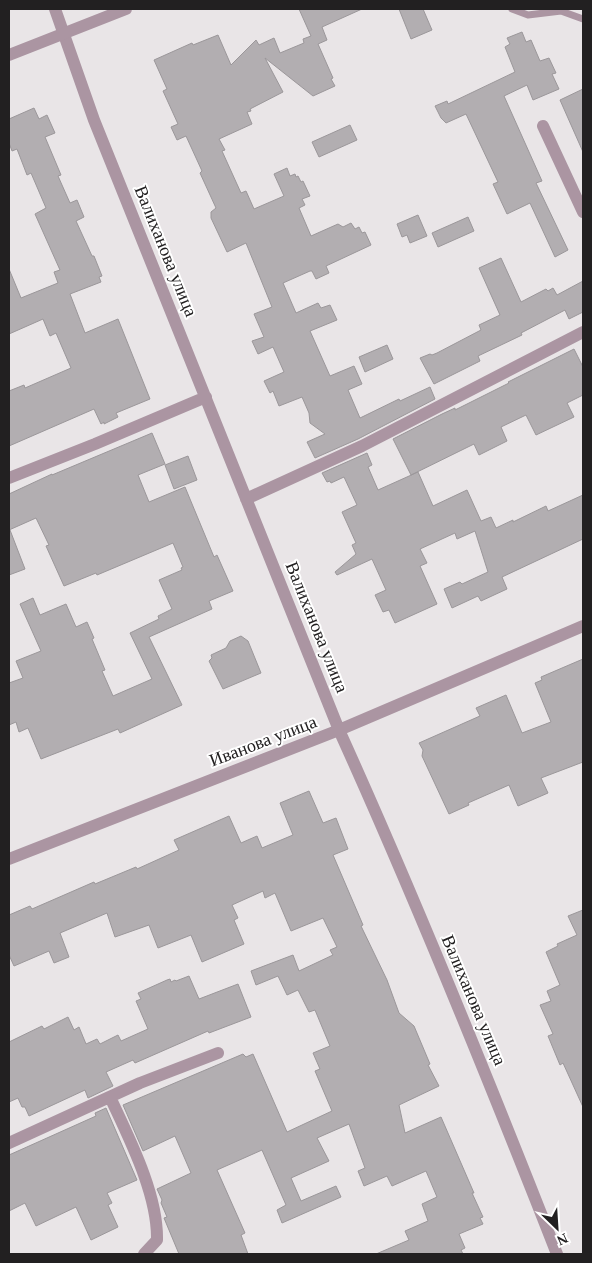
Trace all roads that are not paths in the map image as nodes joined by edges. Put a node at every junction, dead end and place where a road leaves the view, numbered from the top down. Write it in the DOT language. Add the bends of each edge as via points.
graph roads {
  1 [pos="54,9"];
  2 [pos="126,9"];
  3 [pos="512,9"];
  4 [pos="583,19"];
  5 [pos="64,34"];
  6 [pos="9,55"];
  7 [pos="543,126"];
  8 [pos="583,212"];
  9 [pos="583,332"];
  10 [pos="206,397"];
  11 [pos="9,478"];
  12 [pos="246,499"];
  13 [pos="583,626"];
  14 [pos="339,730"];
  15 [pos="9,859"];
  16 [pos="218,1053"];
  17 [pos="110,1097"];
  18 [pos="9,1144"];
  19 [pos="144,1254"];
  20 [pos="557,1254"];
  1 -- 5 [label="street, Валиханова улица"];
  2 -- 5 [label="street"];
  3 -- 4 [label="lane" via="528,15 561,12"];
  5 -- 6 [label="street"];
  5 -- 10 [label="street, Валиханова улица" via="94,120"];
  7 -- 8 [label="street"];
  9 -- 12 [label="street" via="362,446"];
  10 -- 11 [label="street"];
  10 -- 12 [label="street, Валиханова улица"];
  12 -- 14 [label="street, Валиханова улица"];
  13 -- 14 [label="street, Иванова улица"];
  14 -- 15 [label="street, Иванова улица"];
  14 -- 20 [label="street, Валиханова улица" via="493,1090"];
  16 -- 17 [label="street"];
  17 -- 18 [label="street"];
  17 -- 19 [label="street" via="152,1198 158,1224 157,1240"];
}
